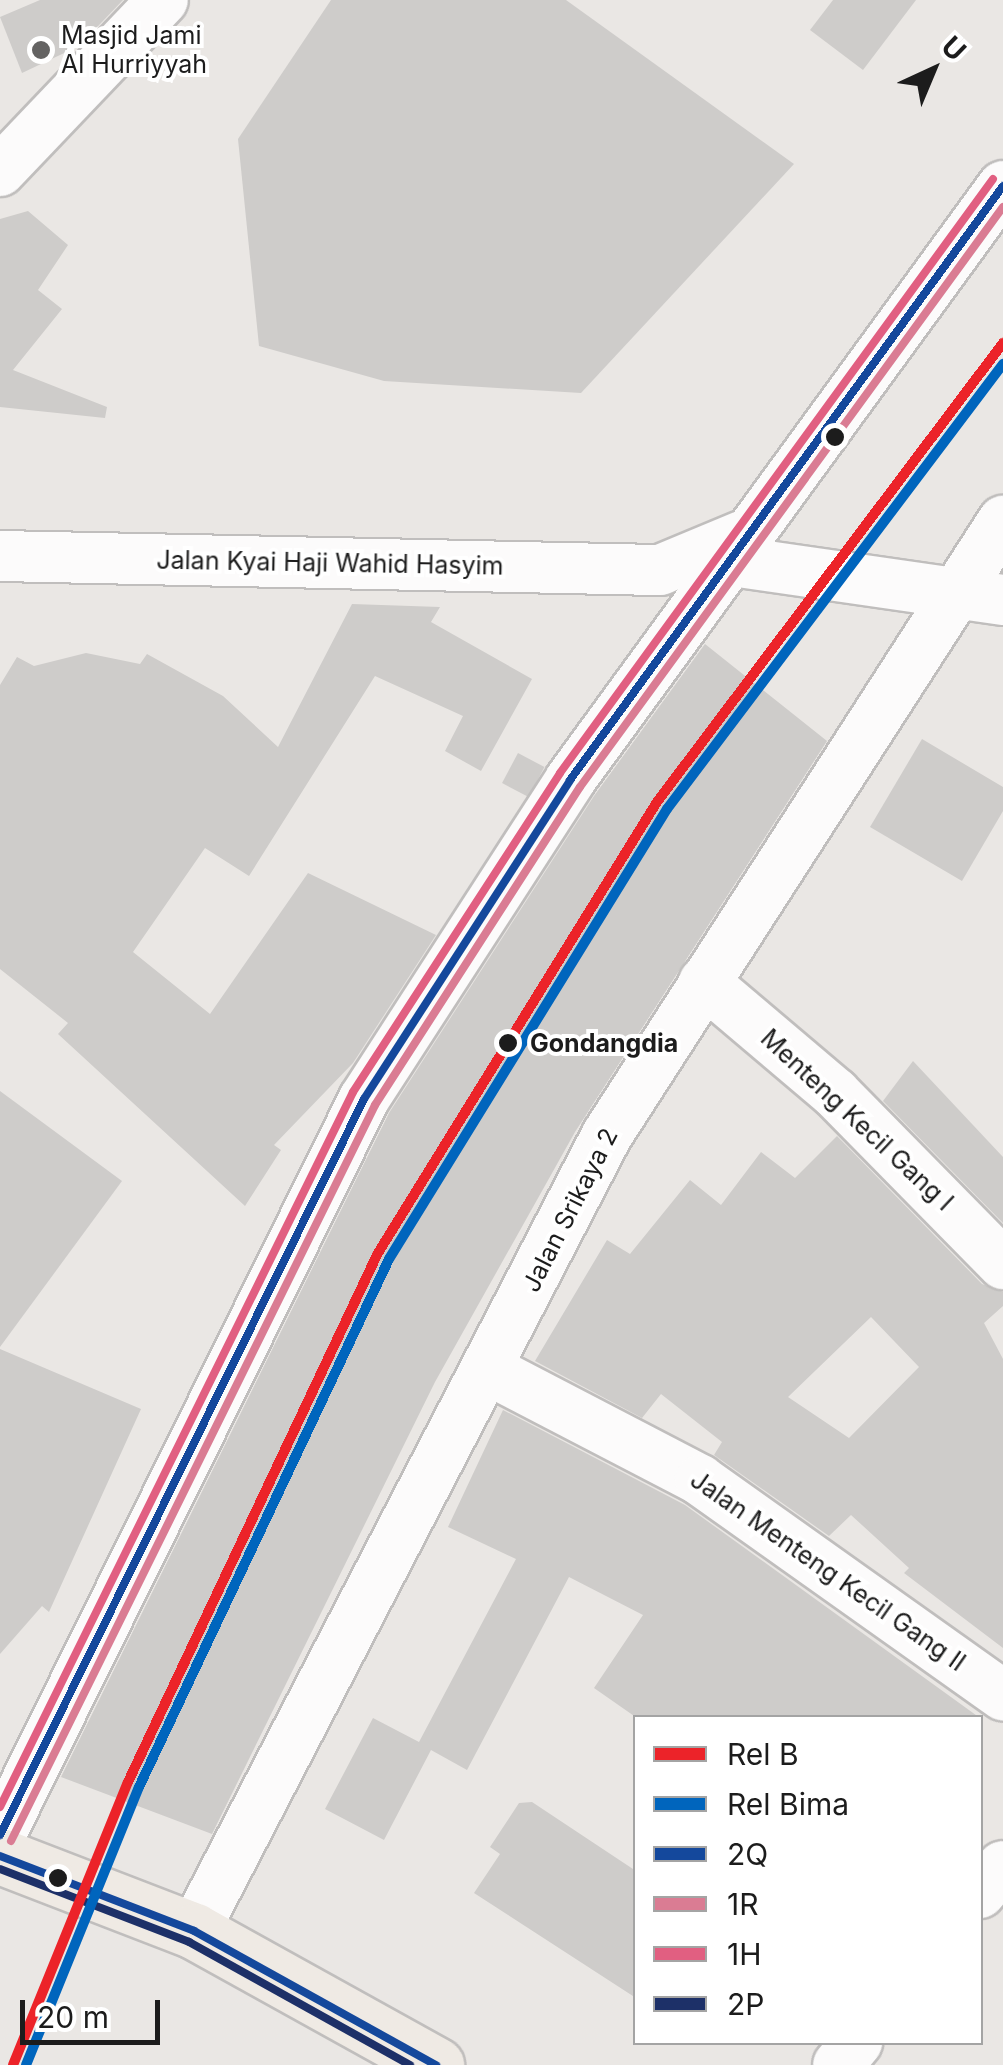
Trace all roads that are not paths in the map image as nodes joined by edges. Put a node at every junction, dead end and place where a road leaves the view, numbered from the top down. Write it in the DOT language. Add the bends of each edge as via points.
graph roads {
  1 [pos="164,0"];
  2 [pos="8,146"];
  3 [pos="1003,186"];
  4 [pos="1003,521"];
  5 [pos="735,548"];
  6 [pos="0,556"];
  7 [pos="660,570"];
  8 [pos="980,599"];
  9 [pos="684,626"];
  10 [pos="704,982"];
  11 [pos="1003,1264"];
  12 [pos="490,1370"];
  13 [pos="1003,1695"];
  14 [pos="0,1835"];
  15 [pos="0,1856"];
  16 [pos="1003,1866"];
  17 [pos="983,1889"];
  18 [pos="194,1931"];
  19 [pos="855,2045"];
  20 [pos="436,2065"];
  21 [pos="838,2065"];
  1 -- 2 [label="street"];
  3 -- 5 [label="street"];
  4 -- 8 [label="street, Jalan Srikaya 2"];
  5 -- 7 [label="street"];
  5 -- 8 [label="street"];
  5 -- 9 [label="street"];
  6 -- 7 [label="street, Jalan Kyai Haji Wahid Hasyim"];
  7 -- 9 [label="street" via="682,590"];
  8 -- 10 [label="street, Jalan Srikaya 2"];
  9 -- 14 [label="street" via="570,780 364,1099"];
  10 -- 11 [label="street, Menteng Kecil Gang I" via="836,1092"];
  10 -- 12 [label="street, Jalan Srikaya 2" via="606,1135"];
  12 -- 13 [label="street, Jalan Menteng Kecil Gang II" via="700,1480"];
  12 -- 18 [label="street, Jalan Srikaya 2"];
  15 -- 18 [label="main road"];
  16 -- 17 [label="street"];
  18 -- 20 [label="main road"];
  19 -- 21 [label="street"];
}
